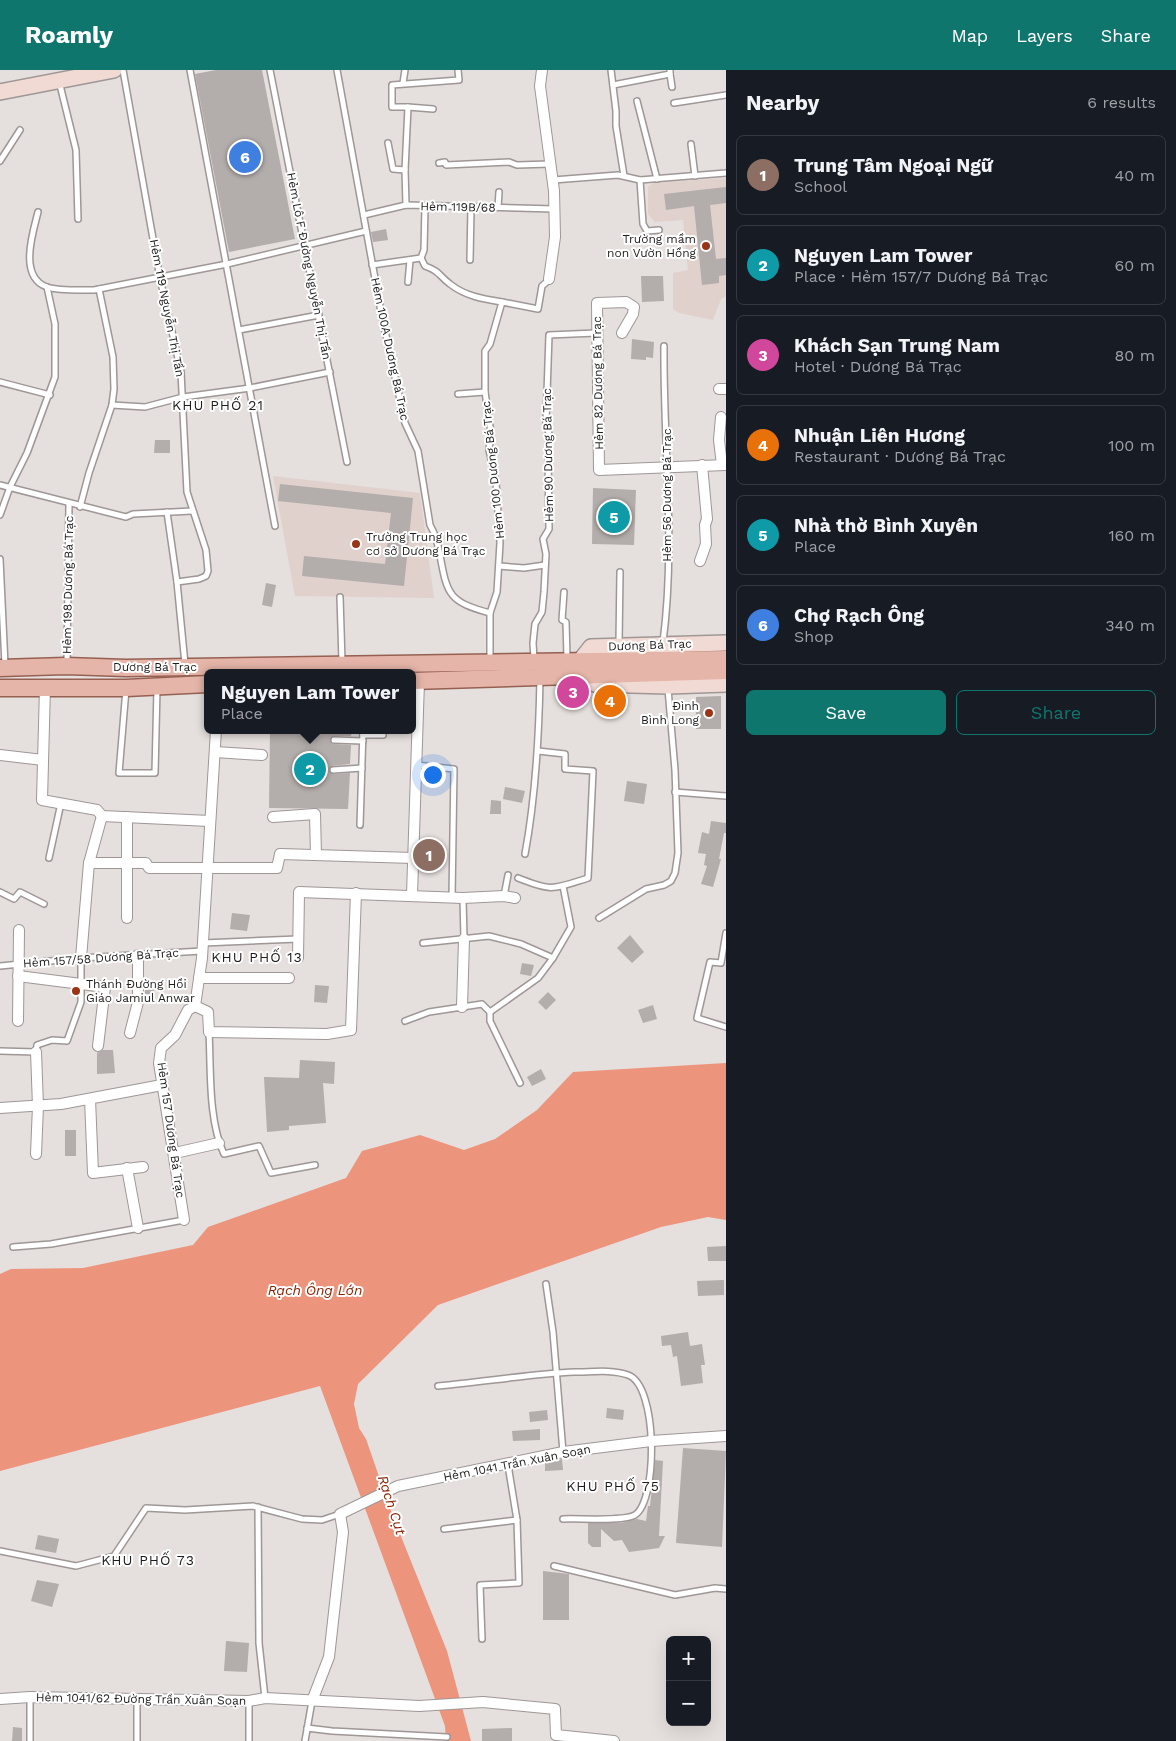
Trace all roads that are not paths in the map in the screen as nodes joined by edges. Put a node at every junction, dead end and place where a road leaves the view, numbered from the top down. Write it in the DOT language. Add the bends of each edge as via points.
graph roads {
  1 [pos="114,70"];
  2 [pos="123,70"];
  3 [pos="190,70"];
  4 [pos="270,70"];
  5 [pos="337,70"];
  6 [pos="405,70"];
  7 [pos="458,70"];
  8 [pos="542,70"];
  9 [pos="611,70"];
  10 [pos="670,72"];
  11 [pos="58,75"];
  12 [pos="403,83"];
  13 [pos="613,85"];
  14 [pos="672,87"];
  15 [pos="0,92"];
  16 [pos="726,95"];
  17 [pos="637,101"];
  18 [pos="674,103"];
  19 [pos="408,107"];
  20 [pos="433,109"];
  21 [pos="20,130"];
  22 [pos="388,143"];
  23 [pos="691,144"];
  24 [pos="0,161"];
  25 [pos="440,163"];
  26 [pos="550,164"];
  27 [pos="405,170"];
  28 [pos="726,173"];
  29 [pos="624,176"];
  30 [pos="695,176"];
  31 [pos="656,179"];
  32 [pos="552,180"];
  33 [pos="640,180"];
  34 [pos="499,192"];
  35 [pos="406,205"];
  36 [pos="425,206"];
  37 [pos="471,207"];
  38 [pos="498,207"];
  39 [pos="554,209"];
  40 [pos="38,212"];
  41 [pos="364,215"];
  42 [pos="78,219"];
  43 [pos="659,230"];
  44 [pos="366,232"];
  45 [pos="305,245"];
  46 [pos="421,258"];
  47 [pos="410,260"];
  48 [pos="470,260"];
  49 [pos="227,264"];
  50 [pos="372,265"];
  51 [pos="160,278"];
  52 [pos="549,279"];
  53 [pos="408,282"];
  54 [pos="47,287"];
  55 [pos="99,289"];
  56 [pos="502,302"];
  57 [pos="319,315"];
  58 [pos="239,330"];
  59 [pos="596,333"];
  60 [pos="622,333"];
  61 [pos="664,346"];
  62 [pos="330,372"];
  63 [pos="0,382"];
  64 [pos="250,388"];
  65 [pos="485,392"];
  66 [pos="458,394"];
  67 [pos="50,395"];
  68 [pos="183,398"];
  69 [pos="112,405"];
  70 [pos="721,418"];
  71 [pos="347,462"];
  72 [pos="702,465"];
  73 [pos="724,465"];
  74 [pos="668,468"];
  75 [pos="0,485"];
  76 [pos="10,487"];
  77 [pos="69,504"];
  78 [pos="80,507"];
  79 [pos="192,510"];
  80 [pos="168,512"];
  81 [pos="0,516"];
  82 [pos="275,526"];
  83 [pos="0,559"];
  84 [pos="700,561"];
  85 [pos="545,565"];
  86 [pos="499,566"];
  87 [pos="620,572"];
  88 [pos="178,582"];
  89 [pos="564,592"];
  90 [pos="340,597"];
  91 [pos="490,613"];
  92 [pos="726,643"];
  93 [pos="663,645"];
  94 [pos="619,646"];
  95 [pos="726,659"];
  96 [pos="490,662"];
  97 [pos="342,665"];
  98 [pos="66,666"];
  99 [pos="186,667"];
  100 [pos="584,667"];
  101 [pos="3,668"];
  102 [pos="144,668"];
  103 [pos="537,669"];
  104 [pos="726,671"];
  105 [pos="416,681"];
  106 [pos="204,684"];
  107 [pos="726,684"];
  108 [pos="150,686"];
  109 [pos="668,686"];
  110 [pos="45,687"];
  111 [pos="0,688"];
  112 [pos="126,688"];
  113 [pos="216,734"];
  114 [pos="363,735"];
  115 [pos="383,735"];
  116 [pos="334,740"];
  117 [pos="538,751"];
  118 [pos="214,752"];
  119 [pos="0,755"];
  120 [pos="262,755"];
  121 [pos="44,760"];
  122 [pos="416,765"];
  123 [pos="362,768"];
  124 [pos="333,770"];
  125 [pos="675,792"];
  126 [pos="726,796"];
  127 [pos="61,803"];
  128 [pos="102,816"];
  129 [pos="127,817"];
  130 [pos="273,817"];
  131 [pos="210,820"];
  132 [pos="360,825"];
  133 [pos="526,854"];
  134 [pos="316,855"];
  135 [pos="49,858"];
  136 [pos="414,858"];
  137 [pos="89,863"];
  138 [pos="128,863"];
  139 [pos="208,869"];
  140 [pos="508,875"];
  141 [pos="518,878"];
  142 [pos="562,886"];
  143 [pos="0,892"];
  144 [pos="356,893"];
  145 [pos="412,895"];
  146 [pos="504,896"];
  147 [pos="452,897"];
  148 [pos="463,898"];
  149 [pos="515,898"];
  150 [pos="44,904"];
  151 [pos="127,918"];
  152 [pos="599,918"];
  153 [pos="19,930"];
  154 [pos="726,933"];
  155 [pos="298,939"];
  156 [pos="464,939"];
  157 [pos="423,943"];
  158 [pos="203,947"];
  159 [pos="138,955"];
  160 [pos="82,958"];
  161 [pos="298,958"];
  162 [pos="554,958"];
  163 [pos="18,964"];
  164 [pos="0,966"];
  165 [pos="18,976"];
  166 [pos="199,978"];
  167 [pos="289,978"];
  168 [pos="82,985"];
  169 [pos="195,1006"];
  170 [pos="462,1007"];
  171 [pos="490,1012"];
  172 [pos="18,1020"];
  173 [pos="404,1021"];
  174 [pos="726,1027"];
  175 [pos="209,1032"];
  176 [pos="130,1033"];
  177 [pos="98,1046"];
  178 [pos="0,1051"];
  179 [pos="36,1052"];
  180 [pos="520,1082"];
  181 [pos="162,1085"];
  182 [pos="90,1099"];
  183 [pos="38,1106"];
  184 [pos="0,1108"];
  185 [pos="219,1143"];
  186 [pos="36,1154"];
  187 [pos="175,1154"];
  188 [pos="315,1165"];
  189 [pos="143,1167"];
  190 [pos="127,1168"];
  191 [pos="184,1220"];
  192 [pos="138,1228"];
  193 [pos="14,1247"];
  194 [pos="546,1284"];
  195 [pos="558,1373"];
  196 [pos="438,1386"];
  197 [pos="726,1436"];
  198 [pos="651,1441"];
  199 [pos="563,1452"];
  200 [pos="508,1465"];
  201 [pos="258,1508"];
  202 [pos="340,1514"];
  203 [pos="563,1519"];
  204 [pos="517,1520"];
  205 [pos="444,1529"];
  206 [pos="0,1551"];
  207 [pos="554,1566"];
  208 [pos="726,1589"];
  209 [pos="482,1639"];
  210 [pos="30,1697"];
  211 [pos="265,1698"];
  212 [pos="0,1699"];
  213 [pos="137,1699"];
  214 [pos="249,1701"];
  215 [pos="312,1701"];
  216 [pos="307,1728"];
  217 [pos="447,1737"];
  218 [pos="30,1741"];
  219 [pos="136,1741"];
  220 [pos="249,1741"];
  221 [pos="305,1741"];
  222 [pos="614,1741"];
  1 -- 11 [label="street"];
  2 -- 51 [label="lane, Hẻm 119 Nguyễn Thị Tần"];
  3 -- 49 [label="lane"];
  4 -- 45 [label="lane, Hẻm Lô F Đường Nguyễn Thị Tần"];
  5 -- 41 [label="lane, Hẻm 100A Dương Bá Trạc"];
  6 -- 12 [label="lane"];
  7 -- 12 [label="lane" via="459,80"];
  8 -- 26 [label="street" via="540,86"];
  9 -- 13 [label="lane"];
  10 -- 13 [label="lane"];
  10 -- 14 [label="lane"];
  11 -- 15 [label="street"];
  11 -- 42 [label="lane" via="76,150"];
  12 -- 19 [label="lane" via="392,85 392,107"];
  13 -- 29 [label="lane"];
  16 -- 18 [label="lane"];
  17 -- 31 [label="lane"];
  19 -- 20 [label="lane"];
  19 -- 27 [label="lane"];
  21 -- 24 [label="lane"];
  22 -- 27 [label="lane" via="393,169"];
  23 -- 30 [label="lane"];
  25 -- 26 [label="lane"];
  26 -- 32 [label="street"];
  27 -- 35 [label="lane"];
  28 -- 30 [label="lane"];
  29 -- 32 [label="lane"];
  29 -- 33 [label="lane"];
  30 -- 31 [label="lane"];
  31 -- 33 [label="lane"];
  32 -- 39 [label="street"];
  33 -- 43 [label="lane" via="643,224 647,231"];
  34 -- 38 [label="lane"];
  35 -- 36 [label="lane, Hẻm 119B/68"];
  35 -- 41 [label="lane, Hẻm 119B/68"];
  36 -- 37 [label="lane, Hẻm 119B/68"];
  36 -- 46 [label="lane"];
  37 -- 38 [label="lane, Hẻm 119B/68"];
  37 -- 48 [label="lane"];
  38 -- 39 [label="lane, Hẻm 119B/68"];
  39 -- 52 [label="street" via="555,237"];
  40 -- 54 [label="lane" via="30,261 32,273"];
  41 -- 44 [label="lane, Hẻm 100A Dương Bá Trạc"];
  44 -- 45 [label="lane"];
  44 -- 50 [label="lane, Hẻm 100A Dương Bá Trạc"];
  45 -- 49 [label="lane"];
  45 -- 57 [label="lane, Hẻm Lô F Đường Nguyễn Thị Tần"];
  46 -- 47 [label="lane"];
  46 -- 56 [label="lane" via="425,266 438,271 449,284 470,296"];
  47 -- 50 [label="lane"];
  47 -- 53 [label="lane"];
  49 -- 51 [label="lane"];
  49 -- 58 [label="lane"];
  50 -- 91 [label="lane, Hẻm 100A Dương Bá Trạc" via="405,423 418,450 430,525 435,533 449,592 466,606"];
  51 -- 55 [label="lane"];
  51 -- 68 [label="lane, Hẻm 119 Nguyễn Thị Tần" via="181,372"];
  52 -- 56 [label="lane" via="542,286 540,307 524,308"];
  54 -- 55 [label="lane"];
  54 -- 67 [label="lane" via="56,344 55,377"];
  55 -- 69 [label="lane" via="113,357"];
  56 -- 65 [label="lane, Hẻm 100 Dương Bá Trạc" via="485,351"];
  57 -- 58 [label="lane"];
  57 -- 62 [label="lane, Hẻm Lô F Đường Nguyễn Thị Tần"];
  58 -- 64 [label="lane"];
  59 -- 60 [label="street, Hẻm 82 Dương Bá Trạc" via="597,303 626,302 634,308 634,314"];
  59 -- 74 [label="street, Hẻm 82 Dương Bá Trạc" via="599,470"];
  59 -- 85 [label="lane, Hẻm 90 Dương Bá Trạc" via="549,335 546,422 550,434 550,505 549,529 544,539"];
  61 -- 74 [label="lane, Hẻm 56 Dương Bá Trạc"];
  62 -- 64 [label="lane"];
  62 -- 71 [label="lane, Hẻm Lô F Đường Nguyễn Thị Tần"];
  63 -- 67 [label="lane"];
  64 -- 68 [label="lane"];
  64 -- 82 [label="lane"];
  65 -- 66 [label="lane"];
  65 -- 86 [label="lane, Hẻm 100 Dương Bá Trạc" via="489,450 496,482"];
  67 -- 76 [label="lane"];
  68 -- 69 [label="lane" via="145,408"];
  68 -- 79 [label="lane, Hẻm 119 Nguyễn Thị Tần" via="187,492"];
  69 -- 78 [label="lane"];
  70 -- 73 [label="street" via="719,440"];
  72 -- 73 [label="street"];
  72 -- 74 [label="street"];
  72 -- 84 [label="street" via="707,519 706,544"];
  74 -- 93 [label="lane, Hẻm 56 Dương Bá Trạc" via="670,530"];
  75 -- 76 [label="lane"];
  76 -- 77 [label="lane"];
  76 -- 81 [label="lane"];
  77 -- 78 [label="lane"];
  77 -- 98 [label="lane, Hẻm 198 Dương Bá Trạc"];
  78 -- 80 [label="lane" via="126,517"];
  79 -- 80 [label="lane"];
  79 -- 88 [label="lane, Hẻm 119 Nguyễn Thị Tần" via="206,550 208,572 199,580"];
  80 -- 88 [label="lane"];
  83 -- 101 [label="lane"];
  85 -- 86 [label="lane" via="524,568"];
  85 -- 103 [label="lane, Hẻm 90 Dương Bá Trạc" via="542,612 535,624 533,644"];
  86 -- 91 [label="lane, Hẻm 100 Dương Bá Trạc" via="497,592"];
  87 -- 94 [label="lane"];
  88 -- 99 [label="lane"];
  89 -- 100 [label="lane" via="562,620 566,622"];
  90 -- 97 [label="lane"];
  91 -- 96 [label="lane, Hẻm 100 Dương Bá Trạc"];
  92 -- 93 [label="street, Dương Bá Trạc"];
  93 -- 94 [label="street, Dương Bá Trạc"];
  94 -- 100 [label="street, Dương Bá Trạc" via="591,647"];
  95 -- 100 [label="main road"];
  96 -- 97 [label="main road, Dương Bá Trạc"];
  96 -- 103 [label="main road, Dương Bá Trạc"];
  97 -- 99 [label="main road, Dương Bá Trạc"];
  98 -- 101 [label="main road, Dương Bá Trạc"];
  98 -- 102 [label="main road, Dương Bá Trạc"];
  99 -- 102 [label="main road, Dương Bá Trạc"];
  100 -- 103 [label="main road, Dương Bá Trạc"];
  100 -- 104 [label="main road"];
  100 -- 109 [label="street, Dương Bá Trạc" via="595,684"];
  102 -- 108 [label="main road"];
  103 -- 105 [label="main road, Dương Bá Trạc"];
  103 -- 117 [label="lane, Hẻm 90 Dương Bá Trạc"];
  105 -- 122 [label="street"];
  106 -- 108 [label="main road, Dương Bá Trạc"];
  107 -- 109 [label="street, Dương Bá Trạc"];
  108 -- 112 [label="main road, Dương Bá Trạc"];
  108 -- 112 [label="lane" via="155,773 119,773"];
  109 -- 125 [label="lane"];
  110 -- 111 [label="main road, Dương Bá Trạc"];
  110 -- 112 [label="main road, Dương Bá Trạc"];
  110 -- 121 [label="street"];
  113 -- 118 [label="street, Hẻm 157 Dương Bá Trạc"];
  114 -- 115 [label="lane"];
  114 -- 116 [label="lane"];
  114 -- 123 [label="lane"];
  117 -- 133 [label="lane, Hẻm 90 Dương Bá Trạc"];
  117 -- 142 [label="lane" via="565,754 564,769 593,771 588,878"];
  118 -- 120 [label="street"];
  118 -- 131 [label="street, Hẻm 157 Dương Bá Trạc"];
  119 -- 121 [label="street"];
  121 -- 127 [label="street" via="42,800"];
  122 -- 136 [label="street"];
  122 -- 147 [label="lane" via="454,769"];
  123 -- 124 [label="lane"];
  123 -- 132 [label="lane"];
  125 -- 126 [label="lane"];
  125 -- 152 [label="lane" via="678,853 671,881 646,889"];
  127 -- 128 [label="street" via="97,810"];
  127 -- 135 [label="lane"];
  128 -- 129 [label="street"];
  128 -- 137 [label="street"];
  129 -- 131 [label="street"];
  129 -- 138 [label="street"];
  130 -- 134 [label="street" via="315,814"];
  131 -- 139 [label="street, Hẻm 157 Dương Bá Trạc"];
  134 -- 136 [label="street"];
  134 -- 139 [label="street" via="280,854 277,868"];
  136 -- 145 [label="street"];
  137 -- 138 [label="street"];
  137 -- 160 [label="street"];
  138 -- 139 [label="street" via="146,863 149,868"];
  138 -- 151 [label="street"];
  139 -- 158 [label="street, Hẻm 157 Dương Bá Trạc"];
  140 -- 146 [label="lane"];
  141 -- 142 [label="lane" via="545,889"];
  142 -- 162 [label="lane" via="571,927"];
  143 -- 150 [label="lane" via="14,899 20,892"];
  144 -- 145 [label="street"];
  144 -- 155 [label="street" via="299,892"];
  144 -- 175 [label="street" via="351,1030 327,1034"];
  145 -- 147 [label="street"];
  146 -- 148 [label="street"];
  146 -- 149 [label="street"];
  147 -- 148 [label="street"];
  148 -- 156 [label="lane"];
  153 -- 163 [label="street"];
  154 -- 174 [label="lane" via="721,963 710,962 697,1018"];
  155 -- 158 [label="lane, Hẻm 157/58 Dương Bá Trạc"];
  155 -- 161 [label="street"];
  156 -- 157 [label="lane"];
  156 -- 162 [label="lane" via="489,936"];
  156 -- 170 [label="street"];
  158 -- 159 [label="lane, Hẻm 157/58 Dương Bá Trạc"];
  158 -- 166 [label="street, Hẻm 157 Dương Bá Trạc"];
  159 -- 160 [label="lane, Hẻm 157/58 Dương Bá Trạc"];
  159 -- 176 [label="street" via="138,1002"];
  160 -- 163 [label="lane, Hẻm 157/58 Dương Bá Trạc"];
  160 -- 168 [label="lane"];
  162 -- 171 [label="lane" via="538,978"];
  163 -- 164 [label="lane, Hẻm 157/58 Dương Bá Trạc"];
  163 -- 165 [label="street"];
  165 -- 168 [label="street"];
  165 -- 172 [label="street"];
  166 -- 167 [label="street"];
  166 -- 169 [label="street, Hẻm 157 Dương Bá Trạc"];
  168 -- 177 [label="street" via="105,987"];
  168 -- 179 [label="lane" via="81,1002 67,1041 44,1042 36,1045"];
  169 -- 175 [label="street" via="208,1012"];
  169 -- 181 [label="street, Hẻm 157 Dương Bá Trạc" via="188,1010 176,1035 161,1048"];
  170 -- 171 [label="lane" via="482,1004"];
  170 -- 173 [label="lane" via="429,1012"];
  171 -- 180 [label="lane" via="490,1021"];
  175 -- 185 [label="lane" via="211,1091"];
  178 -- 179 [label="lane"];
  179 -- 183 [label="street"];
  181 -- 182 [label="street"];
  181 -- 187 [label="street, Hẻm 157 Dương Bá Trạc"];
  182 -- 183 [label="street"];
  182 -- 190 [label="street" via="94,1172"];
  183 -- 184 [label="street"];
  183 -- 186 [label="street"];
  185 -- 187 [label="street"];
  185 -- 188 [label="lane" via="224,1154 259,1146 271,1174"];
  187 -- 191 [label="street, Hẻm 157 Dương Bá Trạc"];
  189 -- 190 [label="street"];
  190 -- 192 [label="street"];
  191 -- 192 [label="lane, Hẻm 157 Dương Bá Trạc"];
  192 -- 193 [label="lane, Hẻm 157 Dương Bá Trạc" via="51,1244"];
  194 -- 195 [label="lane"];
  195 -- 196 [label="lane"];
  195 -- 198 [label="lane" via="611,1371 629,1375 638,1381 645,1394"];
  195 -- 199 [label="lane"];
  197 -- 198 [label="street, Hẻm 1041 Trần Xuân Soạn"];
  198 -- 199 [label="street, Hẻm 1041 Trần Xuân Soạn"];
  198 -- 203 [label="lane" via="648,1489 642,1509 634,1516 620,1518"];
  199 -- 200 [label="street, Hẻm 1041 Trần Xuân Soạn"];
  200 -- 202 [label="street, Hẻm 1041 Trần Xuân Soạn" via="398,1486"];
  200 -- 204 [label="lane"];
  201 -- 202 [label="lane" via="302,1519 322,1520"];
  201 -- 206 [label="lane" via="146,1508 114,1556 76,1566"];
  201 -- 211 [label="lane" via="259,1643"];
  202 -- 215 [label="street" via="343,1532 329,1657"];
  204 -- 205 [label="lane"];
  204 -- 209 [label="lane" via="519,1583 480,1586"];
  207 -- 208 [label="lane" via="675,1595"];
  210 -- 212 [label="street, Hẻm 1041/62 Đường Trần Xuân Soạn"];
  210 -- 213 [label="street, Hẻm 1041/62 Đường Trần Xuân Soạn"];
  210 -- 218 [label="lane"];
  211 -- 214 [label="street, Hẻm 1041/62 Đường Trần Xuân Soạn"];
  211 -- 215 [label="street, Hẻm 1041/62 Đường Trần Xuân Soạn"];
  213 -- 214 [label="street, Hẻm 1041/62 Đường Trần Xuân Soạn"];
  213 -- 219 [label="lane"];
  214 -- 220 [label="lane"];
  215 -- 216 [label="lane"];
  215 -- 222 [label="street, Hẻm 1041/62 Đường Trần Xuân Soạn" via="419,1706 483,1702 555,1709 556,1735"];
  216 -- 217 [label="lane"];
  216 -- 221 [label="lane"];
}
